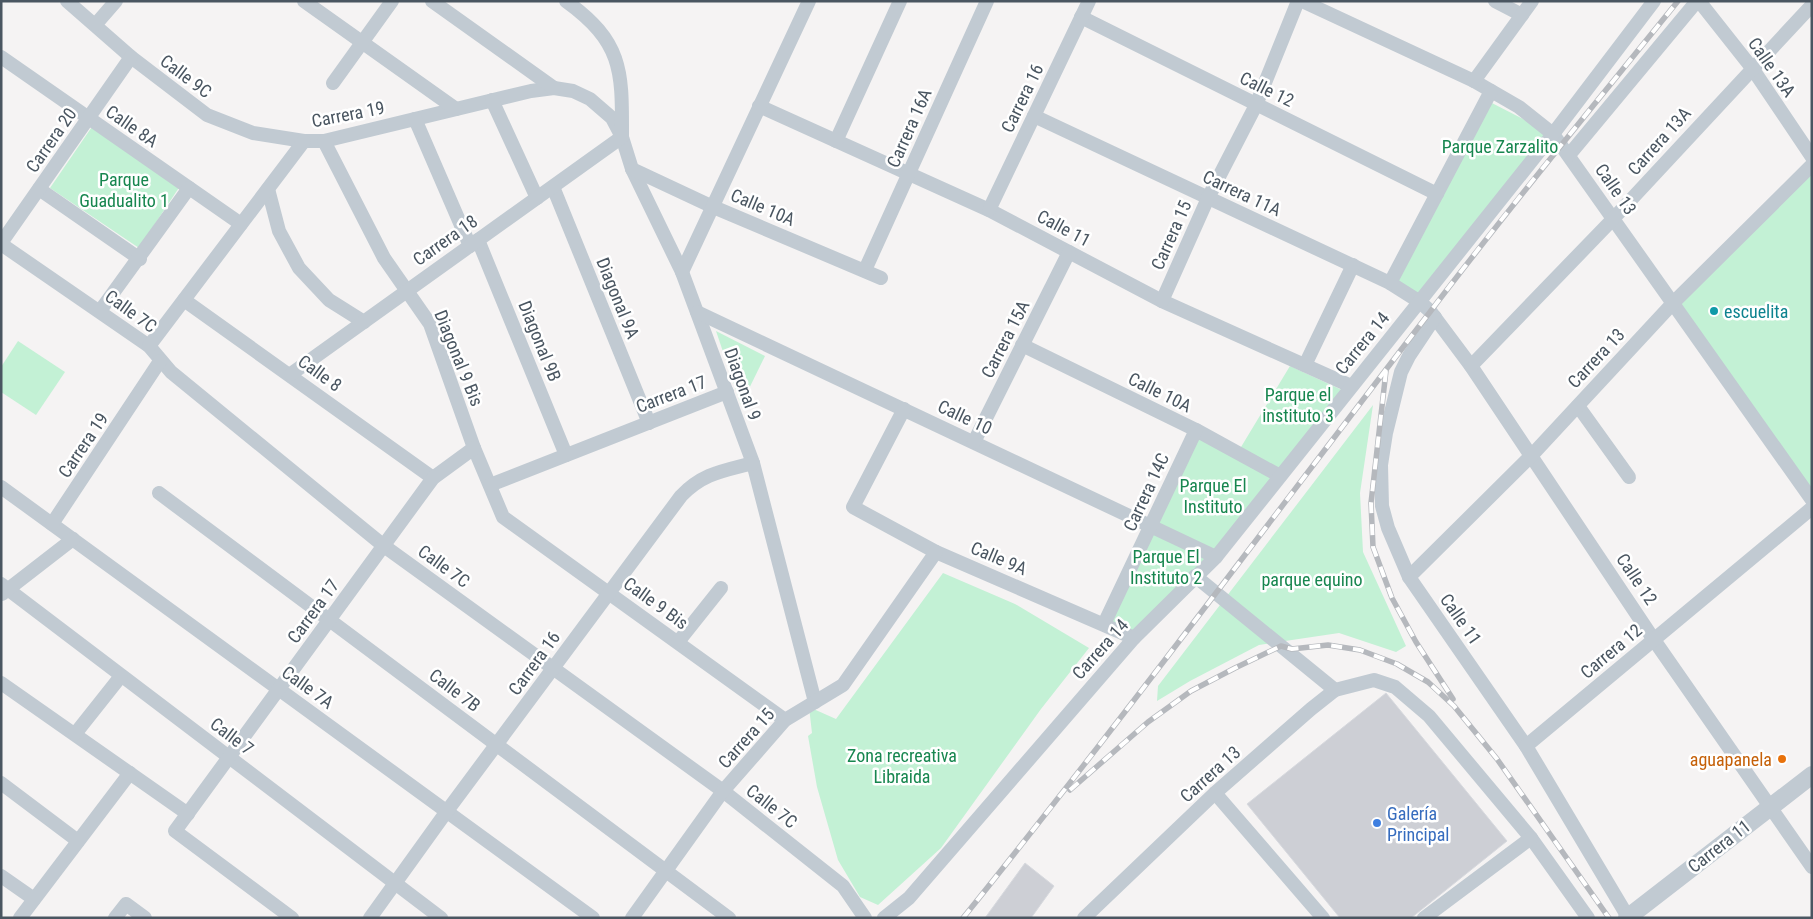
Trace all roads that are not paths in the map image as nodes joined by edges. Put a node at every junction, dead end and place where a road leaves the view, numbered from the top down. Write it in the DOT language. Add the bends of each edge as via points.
graph roads {
  1 [pos="67,1"];
  2 [pos="116,1"];
  3 [pos="304,1"];
  4 [pos="392,1"];
  5 [pos="432,1"];
  6 [pos="566,1"];
  7 [pos="809,1"];
  8 [pos="900,1"];
  9 [pos="987,1"];
  10 [pos="1089,1"];
  11 [pos="1300,1"];
  12 [pos="1495,1"];
  13 [pos="1532,1"];
  14 [pos="1654,1"];
  15 [pos="1698,1"];
  16 [pos="1812,5"];
  17 [pos="1522,15"];
  18 [pos="1081,17"];
  19 [pos="96,24"];
  20 [pos="362,44"];
  21 [pos="1,58"];
  22 [pos="131,58"];
  23 [pos="1752,68"];
  24 [pos="1474,81"];
  25 [pos="333,83"];
  26 [pos="554,88"];
  27 [pos="1491,91"];
  28 [pos="590,99"];
  29 [pos="492,100"];
  30 [pos="1256,105"];
  31 [pos="759,106"];
  32 [pos="456,109"];
  33 [pos="1034,116"];
  34 [pos="88,118"];
  35 [pos="415,119"];
  36 [pos="1553,134"];
  37 [pos="622,137"];
  38 [pos="304,141"];
  39 [pos="836,141"];
  40 [pos="324,142"];
  41 [pos="1569,154"];
  42 [pos="1812,157"];
  43 [pos="1812,165"];
  44 [pos="632,169"];
  45 [pos="909,174"];
  46 [pos="553,187"];
  47 [pos="189,188"];
  48 [pos="268,189"];
  49 [pos="39,190"];
  50 [pos="1437,194"];
  51 [pos="538,198"];
  52 [pos="1208,198"];
  53 [pos="711,206"];
  54 [pos="989,210"];
  55 [pos="1613,219"];
  56 [pos="241,224"];
  57 [pos="474,243"];
  58 [pos="1,244"];
  59 [pos="1069,252"];
  60 [pos="140,259"];
  61 [pos="1353,266"];
  62 [pos="864,270"];
  63 [pos="682,272"];
  64 [pos="881,278"];
  65 [pos="1390,283"];
  66 [pos="407,291"];
  67 [pos="184,300"];
  68 [pos="1162,301"];
  69 [pos="1420,302"];
  70 [pos="1674,302"];
  71 [pos="100,311"];
  72 [pos="697,312"];
  73 [pos="1432,314"];
  74 [pos="364,322"];
  75 [pos="1022,345"];
  76 [pos="149,346"];
  77 [pos="160,361"];
  78 [pos="1305,365"];
  79 [pos="1471,366"];
  80 [pos="290,374"];
  81 [pos="1351,386"];
  82 [pos="727,392"];
  83 [pos="1578,406"];
  84 [pos="904,409"];
  85 [pos="649,423"];
  86 [pos="1196,430"];
  87 [pos="974,442"];
  88 [pos="474,448"];
  89 [pos="566,455"];
  90 [pos="1532,455"];
  91 [pos="753,463"];
  92 [pos="1280,476"];
  93 [pos="1629,477"];
  94 [pos="433,478"];
  95 [pos="490,485"];
  96 [pos="1,487"];
  97 [pos="159,493"];
  98 [pos="1812,500"];
  99 [pos="1812,508"];
  100 [pos="503,517"];
  101 [pos="52,524"];
  102 [pos="1152,526"];
  103 [pos="73,539"];
  104 [pos="384,546"];
  105 [pos="936,552"];
  106 [pos="1216,557"];
  107 [pos="1195,576"];
  108 [pos="1409,577"];
  109 [pos="721,588"];
  110 [pos="4,589"];
  111 [pos="609,592"];
  112 [pos="330,620"];
  113 [pos="1104,624"];
  114 [pos="1134,638"];
  115 [pos="1654,640"];
  116 [pos="678,642"];
  117 [pos="554,668"];
  118 [pos="121,676"];
  119 [pos="1,683"];
  120 [pos="279,689"];
  121 [pos="1335,690"];
  122 [pos="815,702"];
  123 [pos="785,720"];
  124 [pos="75,734"];
  125 [pos="497,745"];
  126 [pos="1526,746"];
  127 [pos="229,758"];
  128 [pos="130,773"];
  129 [pos="1812,775"];
  130 [pos="1,783"];
  131 [pos="723,792"];
  132 [pos="1215,793"];
  133 [pos="1770,808"];
  134 [pos="446,811"];
  135 [pos="188,814"];
  136 [pos="1531,838"];
  137 [pos="78,841"];
  138 [pos="1812,867"];
  139 [pos="666,871"];
  140 [pos="1,876"];
  141 [pos="395,883"];
  142 [pos="34,899"];
  143 [pos="1628,917"];
  144 [pos="20,918"];
  145 [pos="116,918"];
  146 [pos="145,918"];
  147 [pos="292,918"];
  148 [pos="370,918"];
  149 [pos="441,918"];
  150 [pos="594,918"];
  151 [pos="632,918"];
  152 [pos="728,918"];
  153 [pos="865,918"];
  154 [pos="884,918"];
  155 [pos="1084,918"];
  156 [pos="1323,918"];
  157 [pos="1424,918"];
  158 [pos="1588,918"];
  1 -- 19 [label="street, Calle 9C"];
  2 -- 19 [label="street"];
  3 -- 20 [label="street"];
  4 -- 20 [label="street"];
  5 -- 26 [label="street"];
  6 -- 37 [label="street" via="585,15 613,50 620,69"];
  7 -- 31 [label="street"];
  8 -- 39 [label="street"];
  9 -- 45 [label="street, Carrera 16A"];
  10 -- 18 [label="street, Carrera 16"];
  11 -- 24 [label="street, Calle 13"];
  11 -- 30 [label="street, Carrera 15"];
  12 -- 17 [label="street"];
  13 -- 17 [label="street"];
  14 -- 36 [label="street, Carrera 14"];
  15 -- 23 [label="street, Calle 13A"];
  15 -- 41 [label="street"];
  16 -- 23 [label="street, Carrera 13A"];
  17 -- 24 [label="street"];
  18 -- 30 [label="street, Calle 12"];
  18 -- 33 [label="street, Carrera 16"];
  19 -- 22 [label="street, Calle 9C"];
  20 -- 25 [label="street"];
  20 -- 32 [label="street"];
  21 -- 34 [label="street, Calle 8A"];
  22 -- 34 [label="street, Carrera 20"];
  22 -- 38 [label="street, Calle 9C" via="207,115 253,132"];
  23 -- 42 [label="street, Calle 13A"];
  23 -- 55 [label="street, Carrera 13A"];
  24 -- 27 [label="street, Calle 13"];
  26 -- 28 [label="street, Carrera 19" via="573,91"];
  26 -- 29 [label="street, Carrera 19"];
  27 -- 36 [label="street, Calle 13" via="1520,107"];
  27 -- 50 [label="street"];
  28 -- 37 [label="street, Diagonal 9" via="612,118"];
  29 -- 32 [label="street, Carrera 19"];
  29 -- 51 [label="street"];
  30 -- 50 [label="street, Calle 12"];
  30 -- 52 [label="street, Carrera 15"];
  31 -- 39 [label="street, Calle 11"];
  31 -- 53 [label="street"];
  32 -- 35 [label="street, Carrera 19"];
  33 -- 52 [label="street, Carrera 11A"];
  33 -- 54 [label="street, Carrera 16"];
  34 -- 47 [label="street, Calle 8A"];
  34 -- 49 [label="street, Carrera 20"];
  35 -- 40 [label="street, Carrera 19"];
  35 -- 57 [label="street, Diagonal 9B"];
  36 -- 41 [label="street, Calle 13"];
  36 -- 69 [label="street, Carrera 14"];
  37 -- 44 [label="street, Diagonal 9"];
  37 -- 46 [label="street, Carrera 18"];
  38 -- 40 [label="street, Carrera 19"];
  38 -- 48 [label="street, Carrera 19"];
  39 -- 45 [label="street, Calle 11"];
  40 -- 66 [label="street, Diagonal 9 Bis" via="384,258"];
  41 -- 55 [label="street, Calle 13"];
  43 -- 70 [label="street, Carrera 13"];
  44 -- 53 [label="street, Calle 10A"];
  44 -- 63 [label="street, Diagonal 9"];
  45 -- 54 [label="street, Calle 11"];
  45 -- 62 [label="street, Carrera 16A"];
  46 -- 51 [label="street, Carrera 18"];
  46 -- 85 [label="street, Diagonal 9A"];
  47 -- 56 [label="street, Calle 8A"];
  47 -- 60 [label="street"];
  48 -- 56 [label="street, Carrera 19"];
  48 -- 74 [label="street" via="279,230 299,268 328,300"];
  49 -- 58 [label="street, Carrera 20"];
  49 -- 60 [label="street"];
  50 -- 65 [label="street"];
  51 -- 57 [label="street, Carrera 18"];
  52 -- 61 [label="street, Carrera 11A"];
  52 -- 68 [label="street, Carrera 15"];
  53 -- 62 [label="street, Calle 10A"];
  53 -- 63 [label="street"];
  54 -- 59 [label="street, Calle 11"];
  55 -- 70 [label="street, Calle 13"];
  55 -- 79 [label="street, Carrera 13A"];
  56 -- 67 [label="street, Carrera 19"];
  57 -- 66 [label="street, Carrera 18"];
  57 -- 89 [label="street, Diagonal 9B"];
  58 -- 71 [label="street, Calle 7C"];
  59 -- 68 [label="street, Calle 11"];
  59 -- 75 [label="street, Carrera 15A"];
  60 -- 71 [label="street"];
  61 -- 65 [label="street, Carrera 11A"];
  61 -- 78 [label="street"];
  62 -- 64 [label="street, Calle 10A"];
  63 -- 72 [label="street, Diagonal 9"];
  65 -- 69 [label="street, Carrera 11A"];
  66 -- 74 [label="street, Carrera 18"];
  66 -- 88 [label="street, Diagonal 9 Bis" via="430,324"];
  67 -- 76 [label="street, Carrera 19"];
  67 -- 80 [label="street, Calle 8"];
  68 -- 78 [label="street, Calle 11"];
  69 -- 73 [label="street, Carrera 11A"];
  69 -- 81 [label="street, Carrera 14"];
  70 -- 83 [label="street, Carrera 13"];
  70 -- 98 [label="street, Calle 13"];
  71 -- 76 [label="street, Calle 7C"];
  72 -- 82 [label="street, Diagonal 9"];
  72 -- 84 [label="street, Calle 10"];
  73 -- 79 [label="street, Calle 12"];
  73 -- 108 [label="street, Calle 11" via="1401,372 1382,465 1382,506"];
  74 -- 80 [label="street, Carrera 18"];
  75 -- 86 [label="street, Calle 10A"];
  75 -- 87 [label="street, Carrera 15A"];
  76 -- 77 [label="street, Calle 7C"];
  77 -- 101 [label="street, Carrera 19"];
  77 -- 104 [label="street, Calle 7C"];
  78 -- 81 [label="street, Calle 11"];
  79 -- 90 [label="street, Calle 12"];
  80 -- 94 [label="street, Calle 8"];
  81 -- 92 [label="street, Carrera 14"];
  82 -- 85 [label="street, Carrera 17"];
  82 -- 91 [label="street, Diagonal 9"];
  83 -- 90 [label="street, Carrera 13"];
  83 -- 93 [label="street"];
  84 -- 87 [label="street, Calle 10"];
  84 -- 105 [label="street, Calle 9A" via="853,507"];
  85 -- 89 [label="street, Carrera 17"];
  86 -- 92 [label="street, Calle 10A"];
  86 -- 102 [label="street, Carrera 14C"];
  87 -- 102 [label="street, Calle 10"];
  88 -- 94 [label="street, Carrera 17"];
  88 -- 95 [label="street, Diagonal 9 Bis"];
  89 -- 95 [label="street, Carrera 17"];
  90 -- 108 [label="street, Carrera 13"];
  90 -- 115 [label="street, Calle 12"];
  91 -- 111 [label="street, Carrera 16" via="694,483"];
  91 -- 122 [label="street, Diagonal 9"];
  92 -- 106 [label="street, Carrera 14"];
  94 -- 104 [label="street, Carrera 17"];
  95 -- 100 [label="street, Diagonal 9 Bis"];
  96 -- 101 [label="street, Calle 7A"];
  97 -- 112 [label="street, Calle 7B"];
  99 -- 115 [label="street, Carrera 12"];
  100 -- 111 [label="street, Calle 9 Bis"];
  101 -- 103 [label="street, Calle 7A"];
  102 -- 106 [label="street, Calle 10"];
  102 -- 113 [label="street, Carrera 14C"];
  103 -- 110 [label="street"];
  103 -- 120 [label="street, Calle 7A"];
  104 -- 112 [label="street, Carrera 17"];
  104 -- 117 [label="street, Calle 7C"];
  105 -- 113 [label="street, Calle 9A"];
  105 -- 122 [label="street, Carrera 15" via="843,685"];
  106 -- 107 [label="street, Carrera 14"];
  107 -- 114 [label="street, Carrera 14"];
  107 -- 121 [label="street"];
  108 -- 126 [label="street, Calle 11"];
  109 -- 116 [label="street"];
  110 -- 118 [label="street, Calle 7"];
  111 -- 116 [label="street, Calle 9 Bis"];
  111 -- 117 [label="street, Carrera 16"];
  112 -- 120 [label="street, Carrera 17"];
  112 -- 125 [label="street, Calle 7B"];
  113 -- 114 [label="street, Calle 9A"];
  114 -- 154 [label="street, Carrera 14" via="909,898"];
  115 -- 126 [label="street, Carrera 12"];
  115 -- 133 [label="street, Calle 12"];
  116 -- 123 [label="street, Calle 9 Bis"];
  117 -- 125 [label="street, Carrera 16"];
  117 -- 131 [label="street, Calle 7C"];
  118 -- 124 [label="street"];
  118 -- 127 [label="street, Calle 7"];
  119 -- 124 [label="street"];
  120 -- 127 [label="street, Carrera 17"];
  120 -- 134 [label="street, Calle 7A"];
  121 -- 132 [label="street, Carrera 13"];
  121 -- 136 [label="street, Carrera 13" via="1374,680 1395,687 1428,716"];
  122 -- 123 [label="street, Carrera 15"];
  123 -- 131 [label="street, Carrera 15"];
  124 -- 128 [label="street"];
  125 -- 134 [label="street, Carrera 16"];
  125 -- 139 [label="street, Calle 7B"];
  126 -- 143 [label="street, Calle 11"];
  127 -- 135 [label="street, Carrera 17"];
  127 -- 141 [label="street, Calle 7"];
  128 -- 135 [label="street"];
  128 -- 137 [label="street"];
  129 -- 133 [label="street, Carrera 11"];
  130 -- 137 [label="street"];
  131 -- 139 [label="street, Carrera 15"];
  131 -- 153 [label="street, Calle 7C" via="843,886"];
  132 -- 155 [label="street, Carrera 13"];
  132 -- 156 [label="street"];
  133 -- 138 [label="street, Calle 12"];
  133 -- 143 [label="street, Carrera 11"];
  134 -- 141 [label="street, Carrera 16"];
  134 -- 150 [label="street, Calle 7A"];
  135 -- 147 [label="street, Carrera 17" via="175,831"];
  136 -- 157 [label="street"];
  136 -- 158 [label="street"];
  137 -- 142 [label="street"];
  139 -- 151 [label="street, Carrera 15"];
  139 -- 152 [label="street, Calle 7B"];
  140 -- 142 [label="street"];
  141 -- 148 [label="street, Carrera 16"];
  141 -- 149 [label="street, Calle 7"];
  142 -- 144 [label="street"];
  145 -- 146 [label="street" via="126,904"];
}
